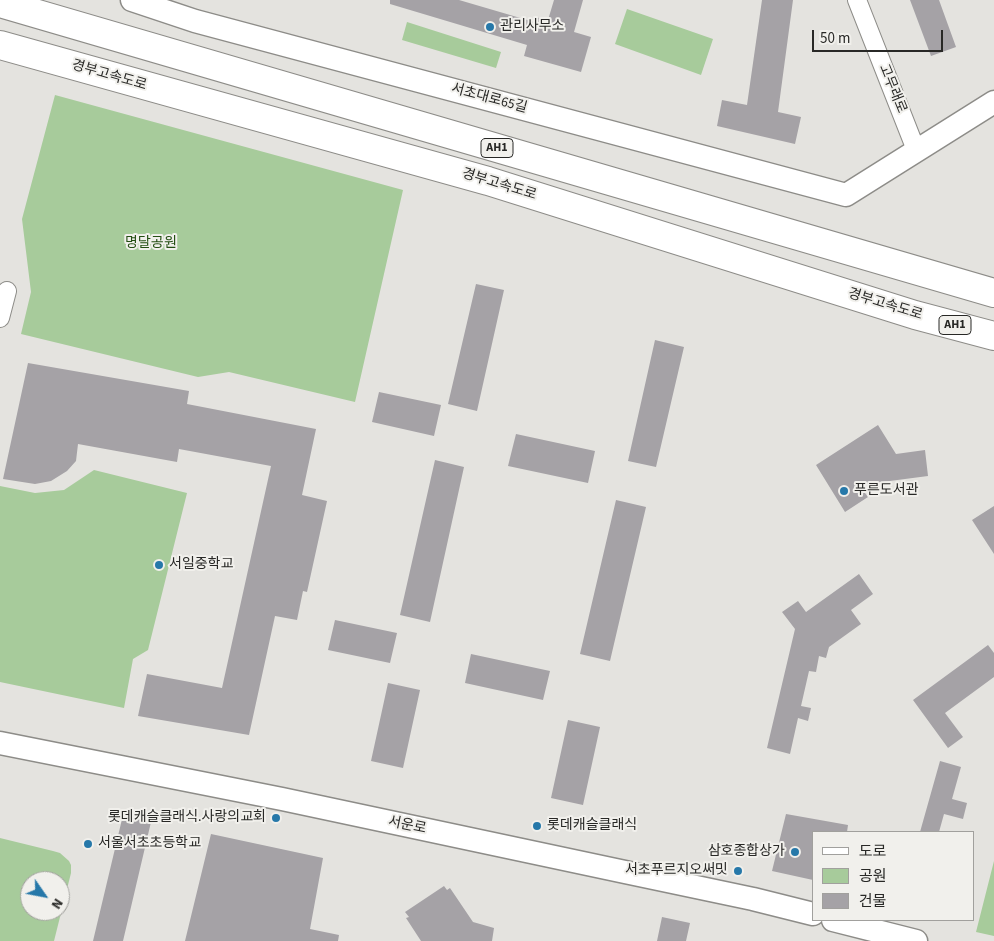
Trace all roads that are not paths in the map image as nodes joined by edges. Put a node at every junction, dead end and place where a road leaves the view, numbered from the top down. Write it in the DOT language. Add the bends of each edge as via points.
graph roads {
  1 [pos="132,0"];
  2 [pos="857,0"];
  3 [pos="0,3"];
  4 [pos="0,45"];
  5 [pos="994,102"];
  6 [pos="916,150"];
  7 [pos="7,290"];
  8 [pos="994,293"];
  9 [pos="915,315"];
  10 [pos="0,318"];
  11 [pos="994,336"];
  12 [pos="994,344"];
  13 [pos="0,743"];
  14 [pos="812,914"];
  15 [pos="837,921"];
  16 [pos="916,941"];
  1 -- 6 [label="street, 서초대로65길" via="195,21 846,195"];
  2 -- 6 [label="street, 고무래로"];
  3 -- 8 [label="highway, AH1"];
  4 -- 9 [label="highway, 경부고속도로 / AH1" via="488,182"];
  5 -- 6 [label="street"];
  7 -- 10 [label="street"];
  9 -- 11 [label="highway, 경부고속도로 / AH1"];
  9 -- 12 [label="highway"];
  13 -- 14 [label="street, 서운로" via="272,797"];
  15 -- 16 [label="street"];
}
